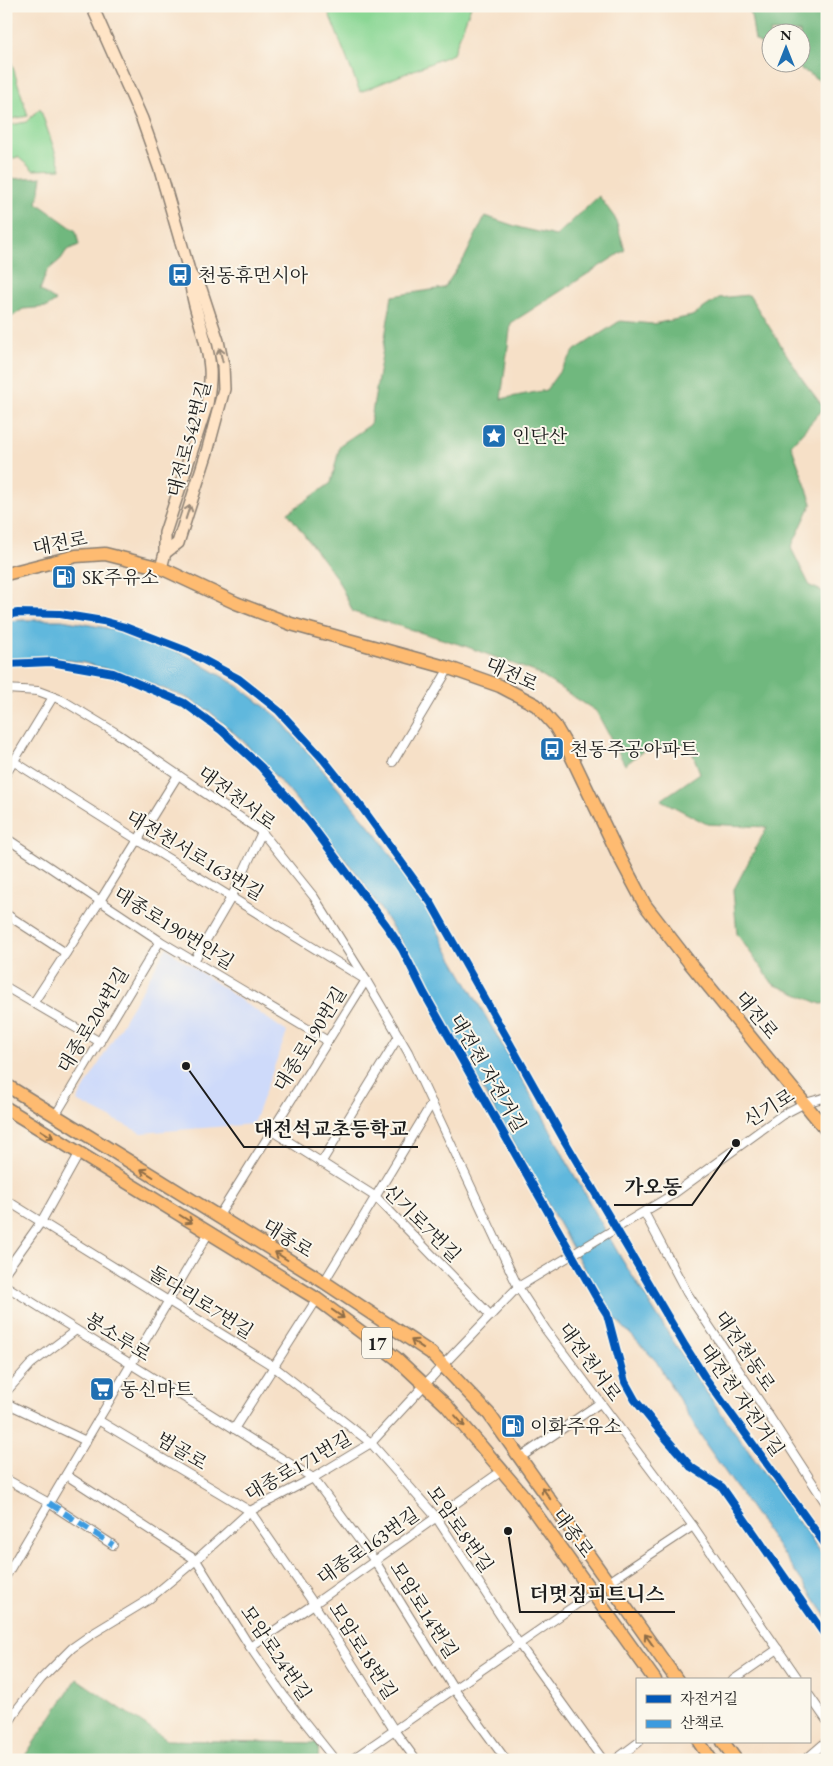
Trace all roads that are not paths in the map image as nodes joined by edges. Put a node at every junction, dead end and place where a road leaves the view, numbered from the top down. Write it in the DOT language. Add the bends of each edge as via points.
graph roads {
  1 [pos="92,6"];
  2 [pos="827,296"];
  3 [pos="827,307"];
  4 [pos="161,568"];
  5 [pos="6,574"];
  6 [pos="449,668"];
  7 [pos="6,688"];
  8 [pos="53,697"];
  9 [pos="10,761"];
  10 [pos="393,762"];
  11 [pos="6,774"];
  12 [pos="178,775"];
  13 [pos="262,832"];
  14 [pos="6,838"];
  15 [pos="138,840"];
  16 [pos="232,896"];
  17 [pos="100,901"];
  18 [pos="6,914"];
  19 [pos="160,941"];
  20 [pos="66,953"];
  21 [pos="194,961"];
  22 [pos="366,980"];
  23 [pos="6,987"];
  24 [pos="34,1002"];
  25 [pos="398,1036"];
  26 [pos="328,1041"];
  27 [pos="100,1042"];
  28 [pos="6,1085"];
  29 [pos="827,1096"];
  30 [pos="432,1103"];
  31 [pos="805,1103"];
  32 [pos="6,1108"];
  33 [pos="54,1116"];
  34 [pos="827,1131"];
  35 [pos="272,1132"];
  36 [pos="80,1154"];
  37 [pos="321,1163"];
  38 [pos="376,1197"];
  39 [pos="6,1200"];
  40 [pos="644,1212"];
  41 [pos="218,1217"];
  42 [pos="41,1222"];
  43 [pos="208,1234"];
  44 [pos="6,1271"];
  45 [pos="529,1280"];
  46 [pos="324,1282"];
  47 [pos="6,1286"];
  48 [pos="518,1287"];
  49 [pos="316,1299"];
  50 [pos="168,1301"];
  51 [pos="491,1316"];
  52 [pos="76,1330"];
  53 [pos="131,1364"];
  54 [pos="443,1365"];
  55 [pos="273,1366"];
  56 [pos="425,1385"];
  57 [pos="6,1392"];
  58 [pos="6,1403"];
  59 [pos="600,1403"];
  60 [pos="98,1420"];
  61 [pos="234,1429"];
  62 [pos="86,1441"];
  63 [pos="371,1443"];
  64 [pos="521,1457"];
  65 [pos="503,1470"];
  66 [pos="66,1475"];
  67 [pos="314,1478"];
  68 [pos="6,1479"];
  69 [pos="49,1503"];
  70 [pos="827,1505"];
  71 [pos="250,1511"];
  72 [pos="436,1517"];
  73 [pos="693,1526"];
  74 [pos="113,1545"];
  75 [pos="196,1560"];
  76 [pos="375,1561"];
  77 [pos="6,1576"];
  78 [pos="609,1582"];
  79 [pos="593,1593"];
  80 [pos="314,1604"];
  81 [pos="519,1644"];
  82 [pos="250,1647"];
  83 [pos="778,1649"];
  84 [pos="653,1678"];
  85 [pos="676,1678"];
  86 [pos="736,1678"];
  87 [pos="798,1678"];
  88 [pos="454,1689"];
  89 [pos="810,1696"];
  90 [pos="827,1720"];
  91 [pos="7,1725"];
  92 [pos="394,1730"];
  93 [pos="827,1741"];
  94 [pos="636,1744"];
  95 [pos="700,1744"];
  96 [pos="724,1744"];
  97 [pos="335,1760"];
  98 [pos="351,1760"];
  99 [pos="416,1760"];
  100 [pos="506,1760"];
  101 [pos="603,1760"];
  102 [pos="615,1760"];
  103 [pos="711,1760"];
  104 [pos="736,1760"];
  105 [pos="805,1760"];
  1 -- 4 [label="main road, 대전로542번길" via="142,119 190,274 201,289 223,365 224,389 209,443 178,543 165,553"];
  2 -- 3 [label="street"];
  4 -- 5 [label="main road, 대전로" via="105,554 76,556"];
  4 -- 6 [label="main road, 대전로" via="291,624"];
  6 -- 10 [label="street"];
  6 -- 31 [label="main road, 대전로" via="500,686 536,705 555,726 645,905"];
  7 -- 8 [label="street, 대전천서로"];
  8 -- 9 [label="street"];
  8 -- 12 [label="street, 대전천서로" via="118,734"];
  9 -- 11 [label="street"];
  9 -- 15 [label="street, 대전천서로163번길"];
  12 -- 13 [label="street, 대전천서로"];
  12 -- 15 [label="street"];
  13 -- 16 [label="street"];
  13 -- 22 [label="street, 대전천서로" via="314,897"];
  14 -- 17 [label="street, 대종로190번안길"];
  15 -- 16 [label="street, 대전천서로163번길"];
  15 -- 17 [label="street"];
  16 -- 21 [label="street"];
  16 -- 22 [label="street, 대전천서로163번길"];
  17 -- 19 [label="street, 대종로190번안길"];
  17 -- 20 [label="street"];
  18 -- 20 [label="street"];
  19 -- 21 [label="street, 대종로190번안길"];
  19 -- 27 [label="street, 대종로204번길"];
  20 -- 24 [label="street"];
  21 -- 26 [label="street, 대종로190번안길"];
  22 -- 25 [label="street, 대전천서로"];
  22 -- 26 [label="street, 대종로190번길"];
  23 -- 24 [label="street"];
  24 -- 27 [label="street"];
  25 -- 30 [label="street, 대전천서로"];
  25 -- 37 [label="street"];
  26 -- 35 [label="street, 대종로190번길"];
  27 -- 33 [label="street, 대종로204번길"];
  28 -- 33 [label="main road, 대종로 / 17"];
  29 -- 31 [label="street, 신기로"];
  30 -- 38 [label="street"];
  30 -- 48 [label="street, 대전천서로"];
  31 -- 34 [label="main road, 대전로"];
  31 -- 40 [label="street, 신기로" via="782,1115"];
  32 -- 36 [label="main road, 대종로 / 17, one-way"];
  41 -- 33 [label="main road, 대종로 / 17, one-way"];
  35 -- 37 [label="street, 신기로7번길"];
  35 -- 41 [label="street, 대종로190번길"];
  36 -- 42 [label="street"];
  36 -- 43 [label="main road, 대종로 / 17, one-way"];
  37 -- 38 [label="street, 신기로7번길"];
  38 -- 46 [label="street"];
  38 -- 51 [label="street, 신기로7번길"];
  39 -- 42 [label="street, 돌다리로7번길"];
  40 -- 45 [label="street, 신기로"];
  40 -- 70 [label="street, 대전천동로" via="686,1293"];
  46 -- 41 [label="main road, 대종로 / 17, one-way"];
  42 -- 44 [label="street"];
  42 -- 50 [label="street, 돌다리로7번길"];
  43 -- 49 [label="main road, 대종로 / 17"];
  43 -- 50 [label="street"];
  45 -- 48 [label="street, 대종로171번길"];
  54 -- 46 [label="main road, 대종로 / 17, one-way" via="431,1353"];
  47 -- 52 [label="street, 봉소루로"];
  48 -- 51 [label="street, 대종로171번길"];
  48 -- 59 [label="street, 대전천서로"];
  49 -- 55 [label="street"];
  49 -- 56 [label="main road, 대종로 / 17, one-way" via="396,1358"];
  50 -- 53 [label="street"];
  50 -- 55 [label="street, 돌다리로7번길"];
  51 -- 54 [label="street, 대종로171번길"];
  52 -- 53 [label="street, 봉소루로"];
  52 -- 57 [label="street" via="31,1364"];
  53 -- 60 [label="street"];
  53 -- 61 [label="street, 봉소루로"];
  54 -- 56 [label="street, 대종로171번길"];
  54 -- 64 [label="main road, 대종로 / 17" via="489,1414"];
  55 -- 61 [label="street"];
  55 -- 63 [label="street, 돌다리로7번길"];
  56 -- 63 [label="street, 대종로171번길"];
  56 -- 65 [label="main road, 대종로 / 17, one-way"];
  58 -- 62 [label="street"];
  59 -- 64 [label="street"];
  59 -- 73 [label="street, 대전천서로"];
  60 -- 62 [label="street"];
  60 -- 71 [label="street, 범골로"];
  61 -- 67 [label="street, 봉소루로"];
  62 -- 66 [label="street"];
  63 -- 67 [label="street, 대종로171번길"];
  63 -- 72 [label="street, 모암로8번길"];
  78 -- 64 [label="main road, 대종로 / 17, one-way"];
  65 -- 72 [label="street, 대종로163번길"];
  65 -- 79 [label="main road, 대종로 / 17"];
  66 -- 69 [label="street"];
  66 -- 75 [label="street"];
  67 -- 71 [label="street, 대종로171번길"];
  67 -- 76 [label="street, 모암로14번길"];
  68 -- 69 [label="street"];
  69 -- 74 [label="street"];
  69 -- 77 [label="street"];
  71 -- 75 [label="street, 대종로171번길"];
  71 -- 80 [label="street, 모암로18번길"];
  72 -- 76 [label="street, 대종로163번길"];
  72 -- 81 [label="street, 모암로8번길"];
  73 -- 78 [label="street"];
  73 -- 83 [label="street, 대전천서로"];
  75 -- 82 [label="street, 모암로24번길"];
  75 -- 91 [label="street, 대종로171번길" via="148,1600 72,1648 41,1680"];
  76 -- 80 [label="street, 대종로163번길"];
  76 -- 88 [label="street, 모암로14번길"];
  85 -- 78 [label="main road, 대종로 / 17, one-way"];
  79 -- 81 [label="street"];
  79 -- 84 [label="main road, 대종로 / 17"];
  80 -- 82 [label="street, 대종로163번길"];
  80 -- 92 [label="street, 모암로18번길"];
  81 -- 88 [label="street"];
  81 -- 101 [label="street, 모암로8번길"];
  82 -- 97 [label="street, 모암로24번길"];
  83 -- 86 [label="street"];
  83 -- 87 [label="street, 대전천서로"];
  88 -- 92 [label="street"];
  88 -- 100 [label="street, 모암로14번길"];
  89 -- 90 [label="street"];
  92 -- 98 [label="street"];
  92 -- 99 [label="street, 모암로18번길"];
  93 -- 105 [label="street"];
  94 -- 102 [label="street"];
  95 -- 103 [label="main road"];
  96 -- 104 [label="main road"];
}
